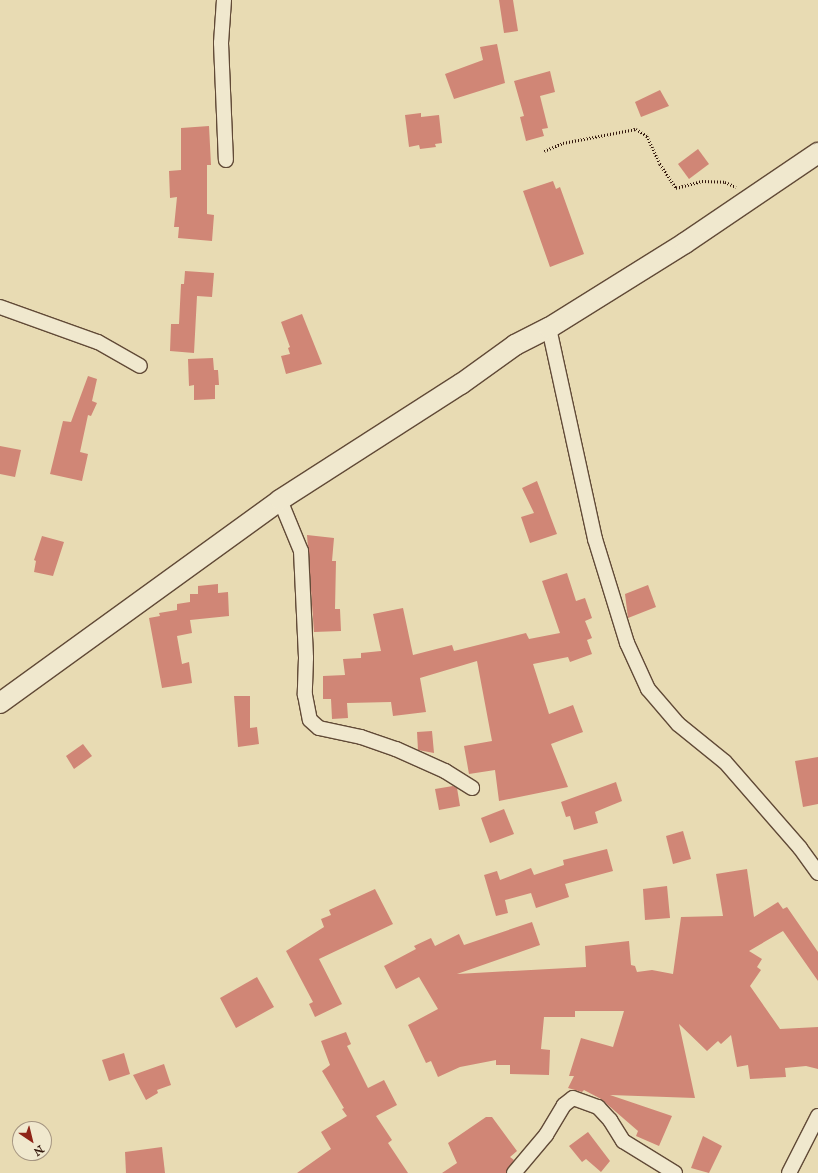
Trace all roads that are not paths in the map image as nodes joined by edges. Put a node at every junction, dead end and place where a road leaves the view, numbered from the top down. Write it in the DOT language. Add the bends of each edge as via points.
graph roads {
  1 [pos="224,0"];
  2 [pos="818,153"];
  3 [pos="226,160"];
  4 [pos="0,307"];
  5 [pos="549,328"];
  6 [pos="140,366"];
  7 [pos="280,500"];
  8 [pos="0,702"];
  9 [pos="472,788"];
  10 [pos="818,873"];
  11 [pos="817,1118"];
  12 [pos="514,1173"];
  13 [pos="676,1173"];
  14 [pos="789,1173"];
  1 -- 3 [label="street" via="221,43"];
  2 -- 5 [label="street" via="685,243"];
  4 -- 6 [label="street" via="98,342"];
  5 -- 7 [label="street" via="516,345 461,384"];
  5 -- 10 [label="street" via="595,539 627,643 648,689 678,724 725,762 800,848"];
  7 -- 8 [label="street"];
  7 -- 9 [label="street" via="301,551 306,658 305,695 310,720 319,728 361,737 396,750 445,771"];
  11 -- 14 [label="street"];
  12 -- 13 [label="street" via="546,1135 564,1105 574,1098 598,1107 610,1120 622,1141"];
}
